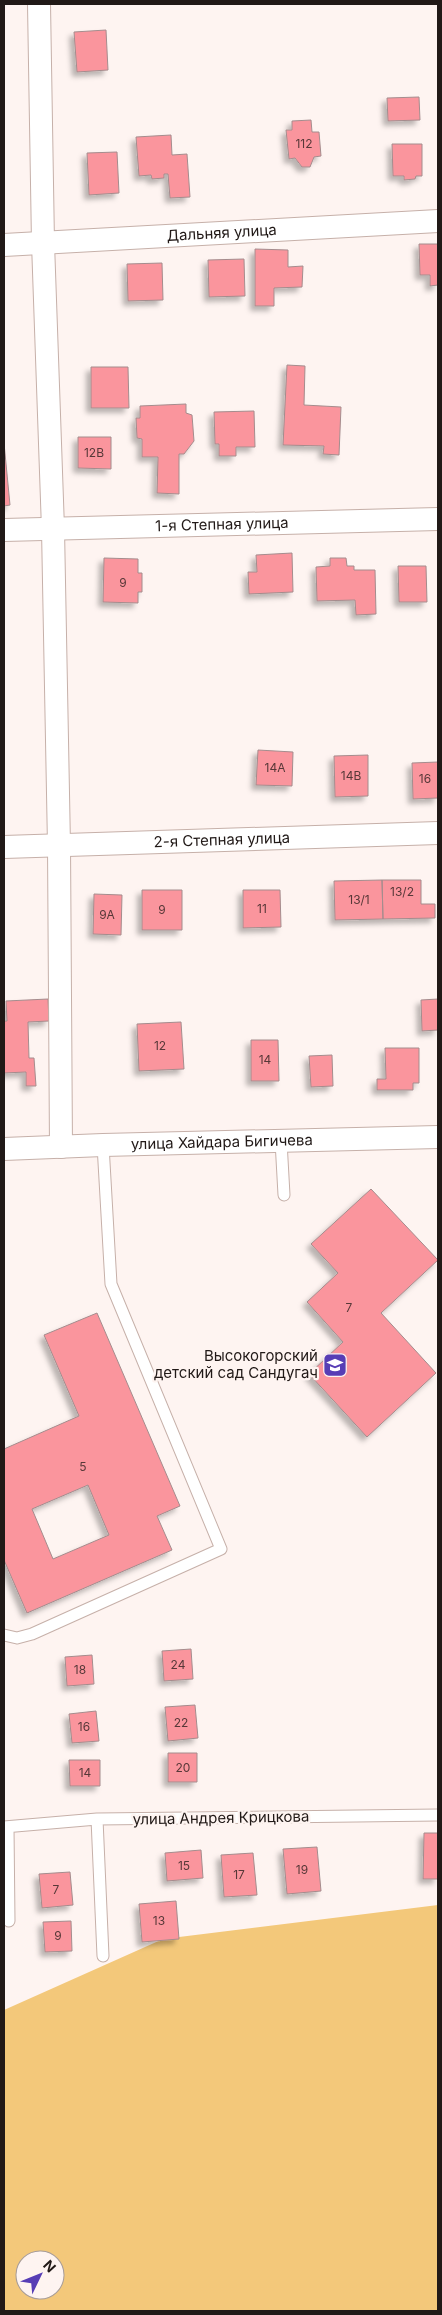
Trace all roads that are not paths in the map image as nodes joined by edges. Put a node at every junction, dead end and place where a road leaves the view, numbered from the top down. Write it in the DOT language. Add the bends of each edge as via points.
graph roads {
  1 [pos="39,4"];
  2 [pos="438,221"];
  3 [pos="43,243"];
  4 [pos="4,245"];
  5 [pos="438,519"];
  6 [pos="53,529"];
  7 [pos="4,530"];
  8 [pos="438,833"];
  9 [pos="59,846"];
  10 [pos="4,847"];
  11 [pos="438,1137"];
  12 [pos="282,1141"];
  13 [pos="103,1145"];
  14 [pos="61,1147"];
  15 [pos="4,1149"];
  16 [pos="284,1195"];
  17 [pos="4,1635"];
  18 [pos="438,1815"];
  19 [pos="97,1819"];
  20 [pos="6,1827"];
  21 [pos="9,1921"];
  22 [pos="103,1956"];
  1 -- 3 [label="street"];
  2 -- 3 [label="street, Дальняя улица"];
  3 -- 4 [label="street, Дальняя улица"];
  3 -- 6 [label="street"];
  5 -- 6 [label="street, 1-я Степная улица"];
  6 -- 7 [label="street, 1-я Степная улица"];
  6 -- 9 [label="street"];
  8 -- 9 [label="street, 2-я Степная улица"];
  9 -- 10 [label="street, 2-я Степная улица"];
  9 -- 14 [label="street"];
  11 -- 12 [label="street, улица Хайдара Бигичева"];
  12 -- 13 [label="street, улица Хайдара Бигичева"];
  12 -- 16 [label="lane"];
  13 -- 14 [label="street, улица Хайдара Бигичева"];
  13 -- 17 [label="lane" via="111,1284 221,1549 32,1634 17,1638"];
  14 -- 15 [label="street, улица Хайдара Бигичева"];
  18 -- 19 [label="lane, улица Андрея Крицкова"];
  19 -- 20 [label="lane, улица Андрея Крицкова"];
  19 -- 22 [label="lane"];
  20 -- 21 [label="lane"];
}
